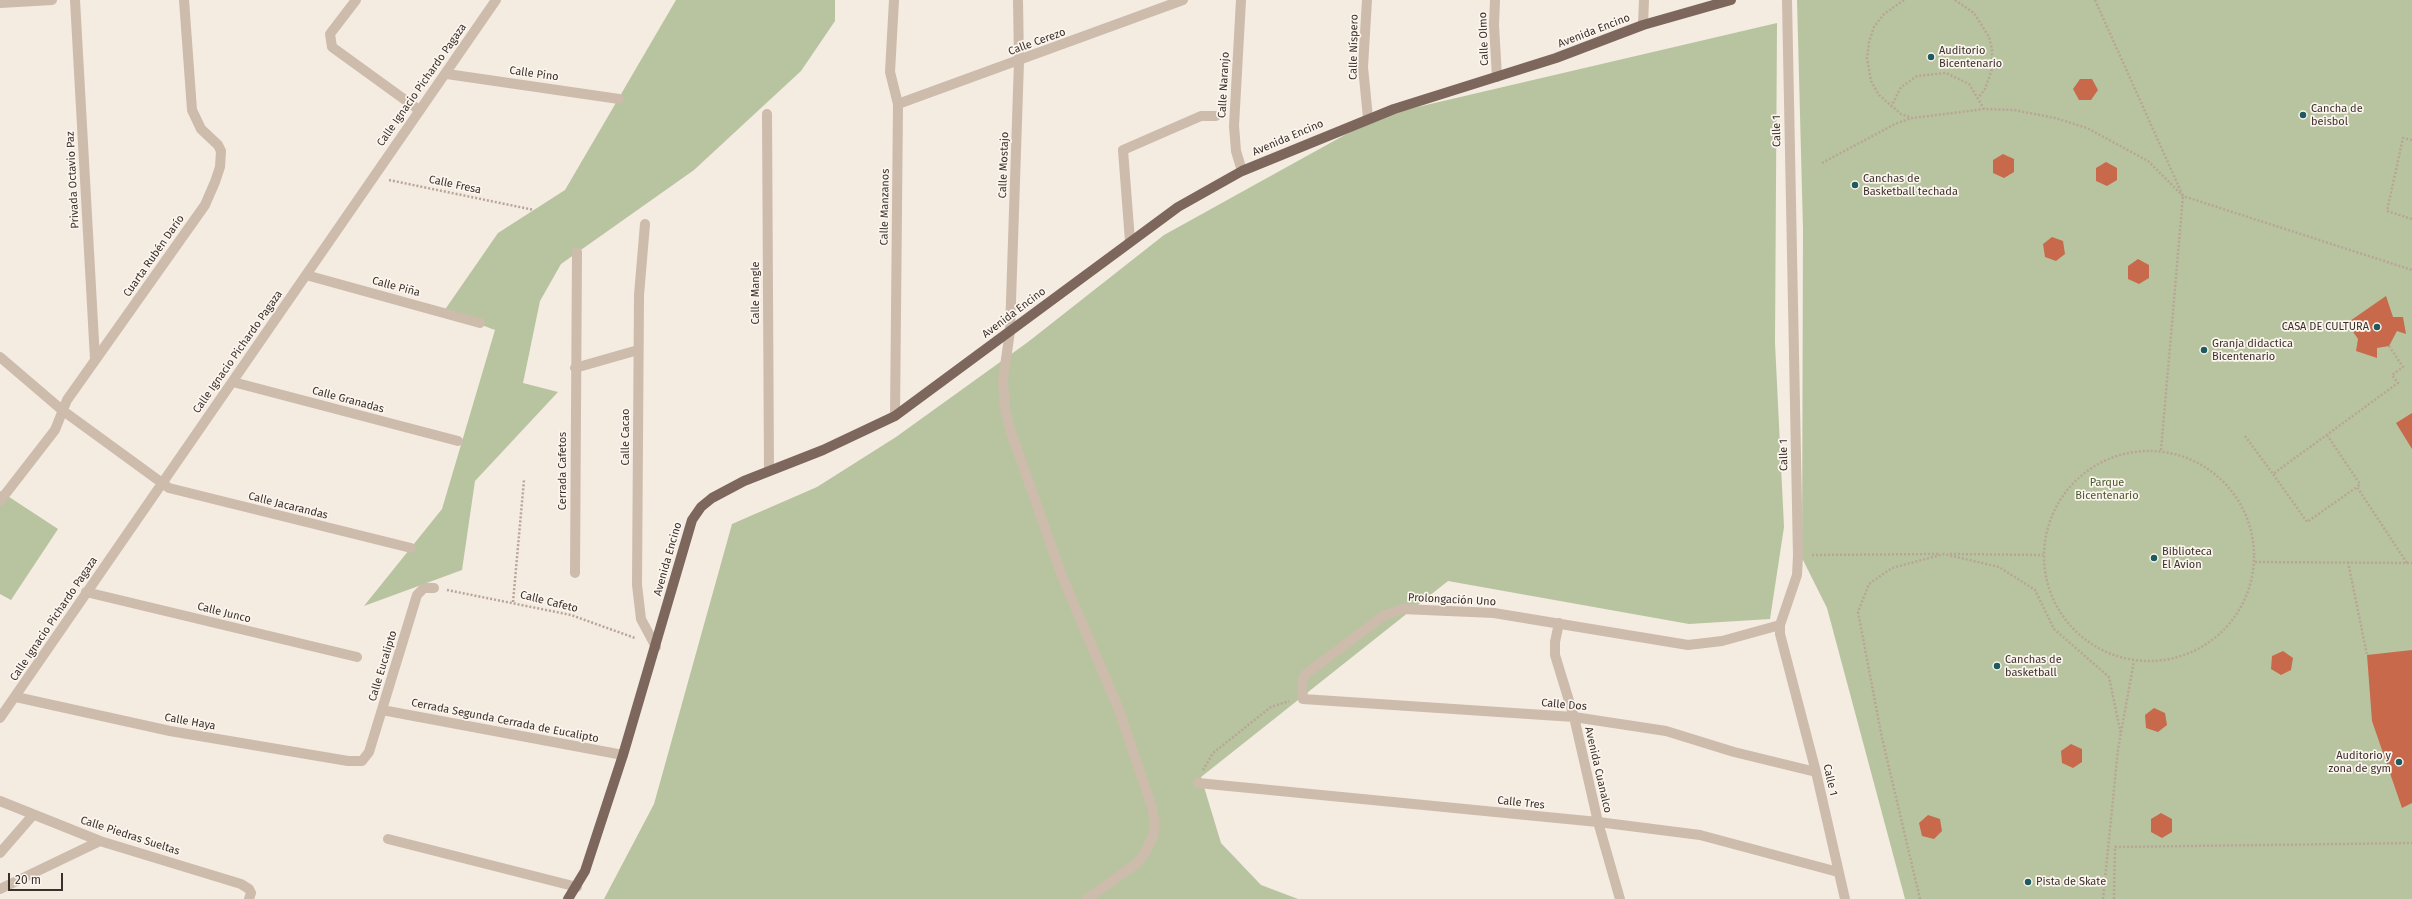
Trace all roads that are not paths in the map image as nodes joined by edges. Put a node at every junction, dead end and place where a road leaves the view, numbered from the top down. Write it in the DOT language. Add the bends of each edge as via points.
graph roads {
  1 [pos="52,0"];
  2 [pos="75,0"];
  3 [pos="184,0"];
  4 [pos="356,0"];
  5 [pos="496,0"];
  6 [pos="894,0"];
  7 [pos="1018,0"];
  8 [pos="1183,0"];
  9 [pos="1241,0"];
  10 [pos="1367,0"];
  11 [pos="1495,0"];
  12 [pos="1644,0"];
  13 [pos="1731,0"];
  14 [pos="1787,0"];
  15 [pos="0,3"];
  16 [pos="1643,25"];
  17 [pos="1019,61"];
  18 [pos="447,74"];
  19 [pos="1497,76"];
  20 [pos="619,99"];
  21 [pos="898,104"];
  22 [pos="420,110"];
  23 [pos="767,114"];
  24 [pos="1216,116"];
  25 [pos="1368,118"];
  26 [pos="1242,171"];
  27 [pos="645,224"];
  28 [pos="1130,241"];
  29 [pos="576,252"];
  30 [pos="306,275"];
  31 [pos="480,323"];
  32 [pos="1010,331"];
  33 [pos="638,350"];
  34 [pos="0,357"];
  35 [pos="96,359"];
  36 [pos="575,368"];
  37 [pos="232,382"];
  38 [pos="62,410"];
  39 [pos="895,416"];
  40 [pos="458,441"];
  41 [pos="769,471"];
  42 [pos="161,483"];
  43 [pos="0,501"];
  44 [pos="411,548"];
  45 [pos="575,573"];
  46 [pos="434,588"];
  47 [pos="86,592"];
  48 [pos="1559,623"];
  49 [pos="1780,625"];
  50 [pos="656,647"];
  51 [pos="357,657"];
  52 [pos="16,696"];
  53 [pos="1304,699"];
  54 [pos="382,710"];
  55 [pos="1574,717"];
  56 [pos="0,718"];
  57 [pos="624,755"];
  58 [pos="362,761"];
  59 [pos="1816,772"];
  60 [pos="1198,783"];
  61 [pos="0,801"];
  62 [pos="33,815"];
  63 [pos="1598,822"];
  64 [pos="388,839"];
  65 [pos="100,841"];
  66 [pos="0,854"];
  67 [pos="1838,872"];
  68 [pos="577,887"];
  69 [pos="0,889"];
  70 [pos="1098,895"];
  71 [pos="250,896"];
  72 [pos="568,899"];
  73 [pos="1087,899"];
  74 [pos="1620,899"];
  75 [pos="1844,899"];
  1 -- 15 [label="street"];
  2 -- 35 [label="street, Privada Octavio Paz"];
  3 -- 35 [label="street, Cuarta Rubén Darío" via="192,110 201,129 221,151 220,167 205,204"];
  4 -- 22 [label="street" via="330,34 330,44 339,54"];
  5 -- 18 [label="street, Calle Ignacio Pichardo Pagaza"];
  6 -- 21 [label="street, Calle Manzanos" via="890,72"];
  7 -- 17 [label="street, Calle Mostajo"];
  8 -- 17 [label="street, Calle Cerezo"];
  9 -- 26 [label="street, Calle Naranjo" via="1234,126 1236,151"];
  10 -- 25 [label="street, Calle Níspero" via="1363,68"];
  11 -- 19 [label="street, Calle Olmo"];
  12 -- 16 [label="street"];
  13 -- 16 [label="main road, Avenida Encino"];
  14 -- 49 [label="street, Calle 1" via="1798,556 1797,575"];
  16 -- 19 [label="main road, Avenida Encino" via="1556,58"];
  17 -- 21 [label="street, Calle Cerezo"];
  17 -- 32 [label="street, Calle Mostajo"];
  18 -- 20 [label="street, Calle Pino"];
  18 -- 22 [label="street, Calle Ignacio Pichardo Pagaza"];
  19 -- 25 [label="main road, Avenida Encino"];
  21 -- 39 [label="street, Calle Manzanos"];
  22 -- 30 [label="street, Calle Ignacio Pichardo Pagaza"];
  23 -- 41 [label="street, Calle Mangle"];
  24 -- 28 [label="street" via="1201,116 1123,150"];
  25 -- 26 [label="main road, Avenida Encino"];
  26 -- 28 [label="main road, Avenida Encino" via="1178,207"];
  27 -- 33 [label="street, Calle Cacao" via="638,295"];
  28 -- 32 [label="main road, Avenida Encino"];
  29 -- 36 [label="street, Cerrada Cafetos"];
  30 -- 31 [label="street, Calle Piña"];
  30 -- 37 [label="street, Calle Ignacio Pichardo Pagaza"];
  32 -- 39 [label="main road, Avenida Encino"];
  32 -- 70 [label="street, Calle Mostajo" via="1003,380 1005,410 1011,432 1062,576 1119,710 1152,807 1155,824 1146,853"];
  33 -- 36 [label="street"];
  33 -- 50 [label="street, Calle Cacao" via="637,585 641,619"];
  34 -- 38 [label="street, Calle Jacarandas"];
  35 -- 38 [label="street, Cuarta Rubén Darío"];
  36 -- 45 [label="street, Cerrada Cafetos"];
  37 -- 40 [label="street, Calle Granadas"];
  37 -- 42 [label="street, Calle Ignacio Pichardo Pagaza"];
  38 -- 42 [label="street, Calle Jacarandas"];
  38 -- 43 [label="street, Cuarta Rubén Darío" via="55,430"];
  39 -- 41 [label="main road, Avenida Encino" via="824,450"];
  41 -- 50 [label="main road, Avenida Encino" via="712,498 701,507 692,520"];
  42 -- 44 [label="street, Calle Jacarandas" via="178,490"];
  42 -- 47 [label="street, Calle Ignacio Pichardo Pagaza"];
  46 -- 54 [label="street, Calle Eucalipto" via="424,588 417,595"];
  47 -- 51 [label="street, Calle Junco"];
  47 -- 52 [label="street, Calle Ignacio Pichardo Pagaza"];
  48 -- 49 [label="street, Prolongación Uno" via="1688,645 1722,641"];
  48 -- 53 [label="street, Prolongación Uno" via="1494,613 1420,608 1392,611 1306,674 1302,680"];
  48 -- 55 [label="street, Avenida Cuanalco" via="1555,655"];
  49 -- 59 [label="street, Calle 1" via="1781,644"];
  50 -- 57 [label="main road, Avenida Encino"];
  52 -- 56 [label="street, Calle Ignacio Pichardo Pagaza"];
  52 -- 58 [label="street, Calle Haya" via="170,731 348,761"];
  53 -- 55 [label="street, Calle Dos"];
  54 -- 57 [label="street, Cerrada Segunda Cerrada de Eucalipto"];
  54 -- 58 [label="street, Calle Eucalipto" via="369,752"];
  55 -- 59 [label="street, Calle Dos" via="1666,731 1734,752"];
  55 -- 63 [label="street, Avenida Cuanalco"];
  57 -- 68 [label="main road, Avenida Encino" via="585,871"];
  59 -- 67 [label="street, Calle 1"];
  60 -- 63 [label="street, Calle Tres"];
  61 -- 62 [label="street, Calle Piedras Sueltas"];
  62 -- 65 [label="street, Calle Piedras Sueltas"];
  62 -- 66 [label="street"];
  63 -- 67 [label="street, Calle Tres" via="1700,835"];
  63 -- 74 [label="street, Avenida Cuanalco"];
  64 -- 68 [label="street"];
  65 -- 69 [label="street"];
  65 -- 71 [label="street, Calle Piedras Sueltas" via="240,884 249,889"];
  67 -- 75 [label="street, Calle 1"];
  68 -- 72 [label="main road, Avenida Encino"];
  70 -- 73 [label="street, Calle Mostajo"];
}
